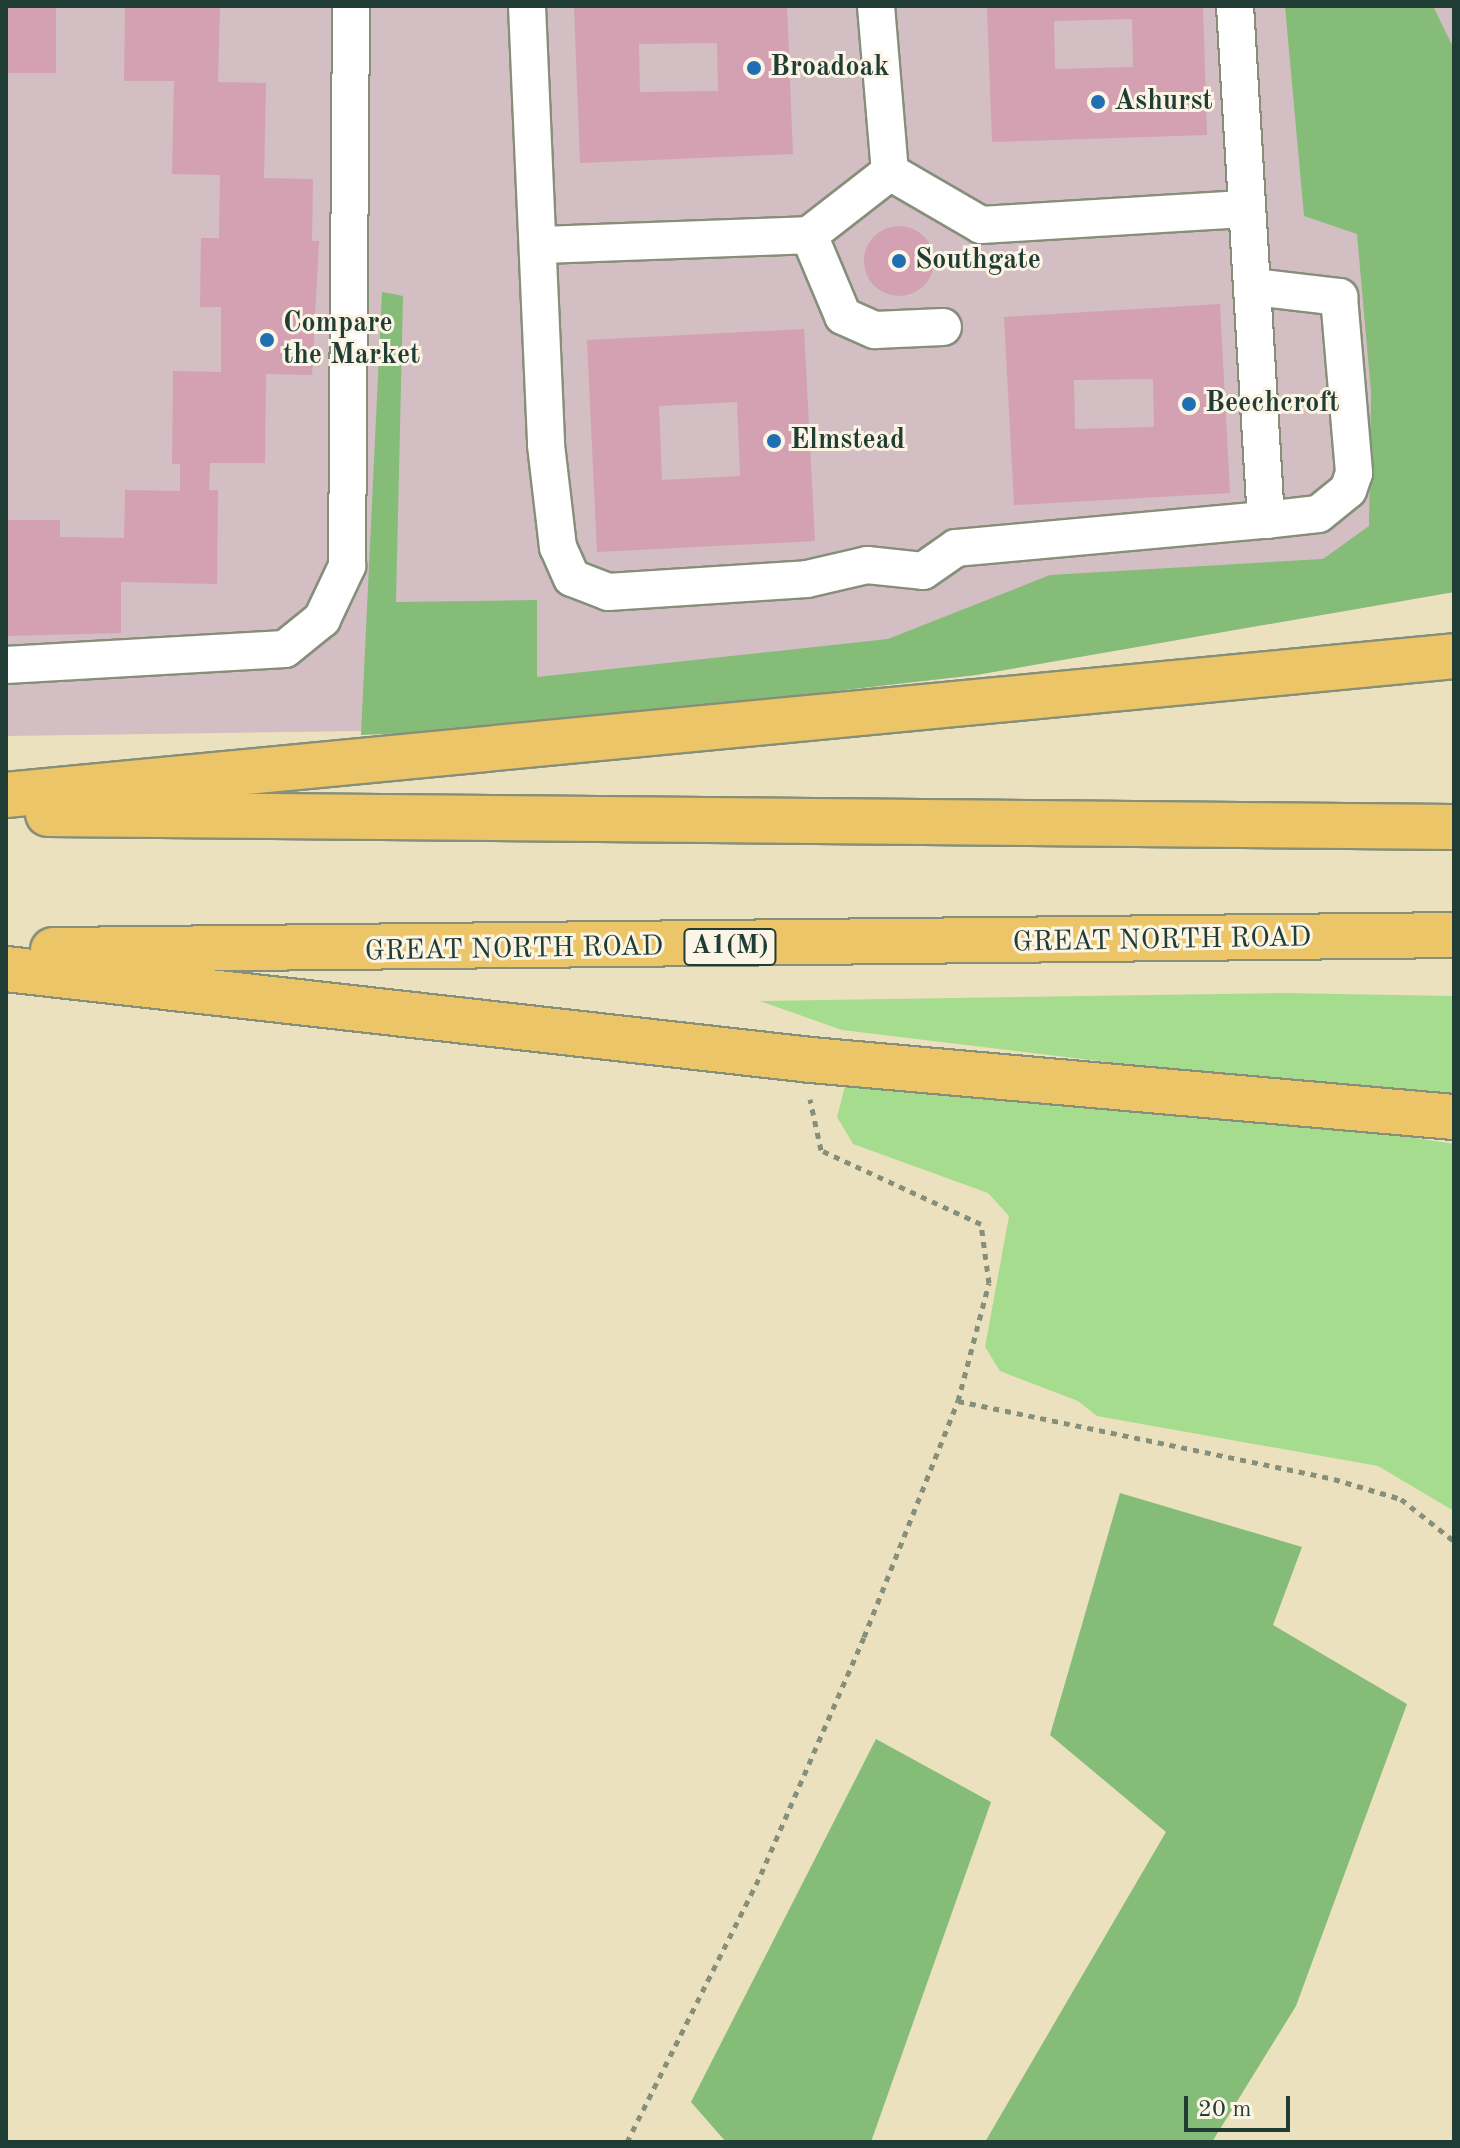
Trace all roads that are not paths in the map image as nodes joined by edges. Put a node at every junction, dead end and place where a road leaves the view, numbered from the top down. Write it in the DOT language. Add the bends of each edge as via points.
graph roads {
  1 [pos="351,6"];
  2 [pos="527,6"];
  3 [pos="876,6"];
  4 [pos="1235,6"];
  5 [pos="890,172"];
  6 [pos="1244,209"];
  7 [pos="809,235"];
  8 [pos="540,245"];
  9 [pos="1254,287"];
  10 [pos="943,327"];
  11 [pos="1266,520"];
  12 [pos="1454,656"];
  13 [pos="6,665"];
  14 [pos="6,795"];
  15 [pos="6,812"];
  16 [pos="1454,827"];
  17 [pos="1454,935"];
  18 [pos="6,949"];
  19 [pos="6,969"];
  20 [pos="1454,1117"];
  1 -- 13 [label="lane" via="347,566 322,619 285,649"];
  2 -- 8 [label="lane"];
  3 -- 5 [label="lane"];
  4 -- 6 [label="lane"];
  5 -- 6 [label="lane" via="981,225"];
  5 -- 7 [label="lane"];
  6 -- 9 [label="lane"];
  7 -- 8 [label="lane"];
  7 -- 10 [label="lane" via="843,316 875,330"];
  8 -- 11 [label="lane" via="558,547 572,578 608,592 807,579 867,565 923,571 956,548"];
  9 -- 11 [label="lane"];
  9 -- 11 [label="lane" via="1339,297 1354,473 1348,490 1318,514"];
  12 -- 14 [label="highway"];
  15 -- 16 [label="highway"];
  17 -- 18 [label="highway, GREAT NORTH ROAD / A1(M)" via="384,952"];
  19 -- 20 [label="highway" via="811,1060"];
}
